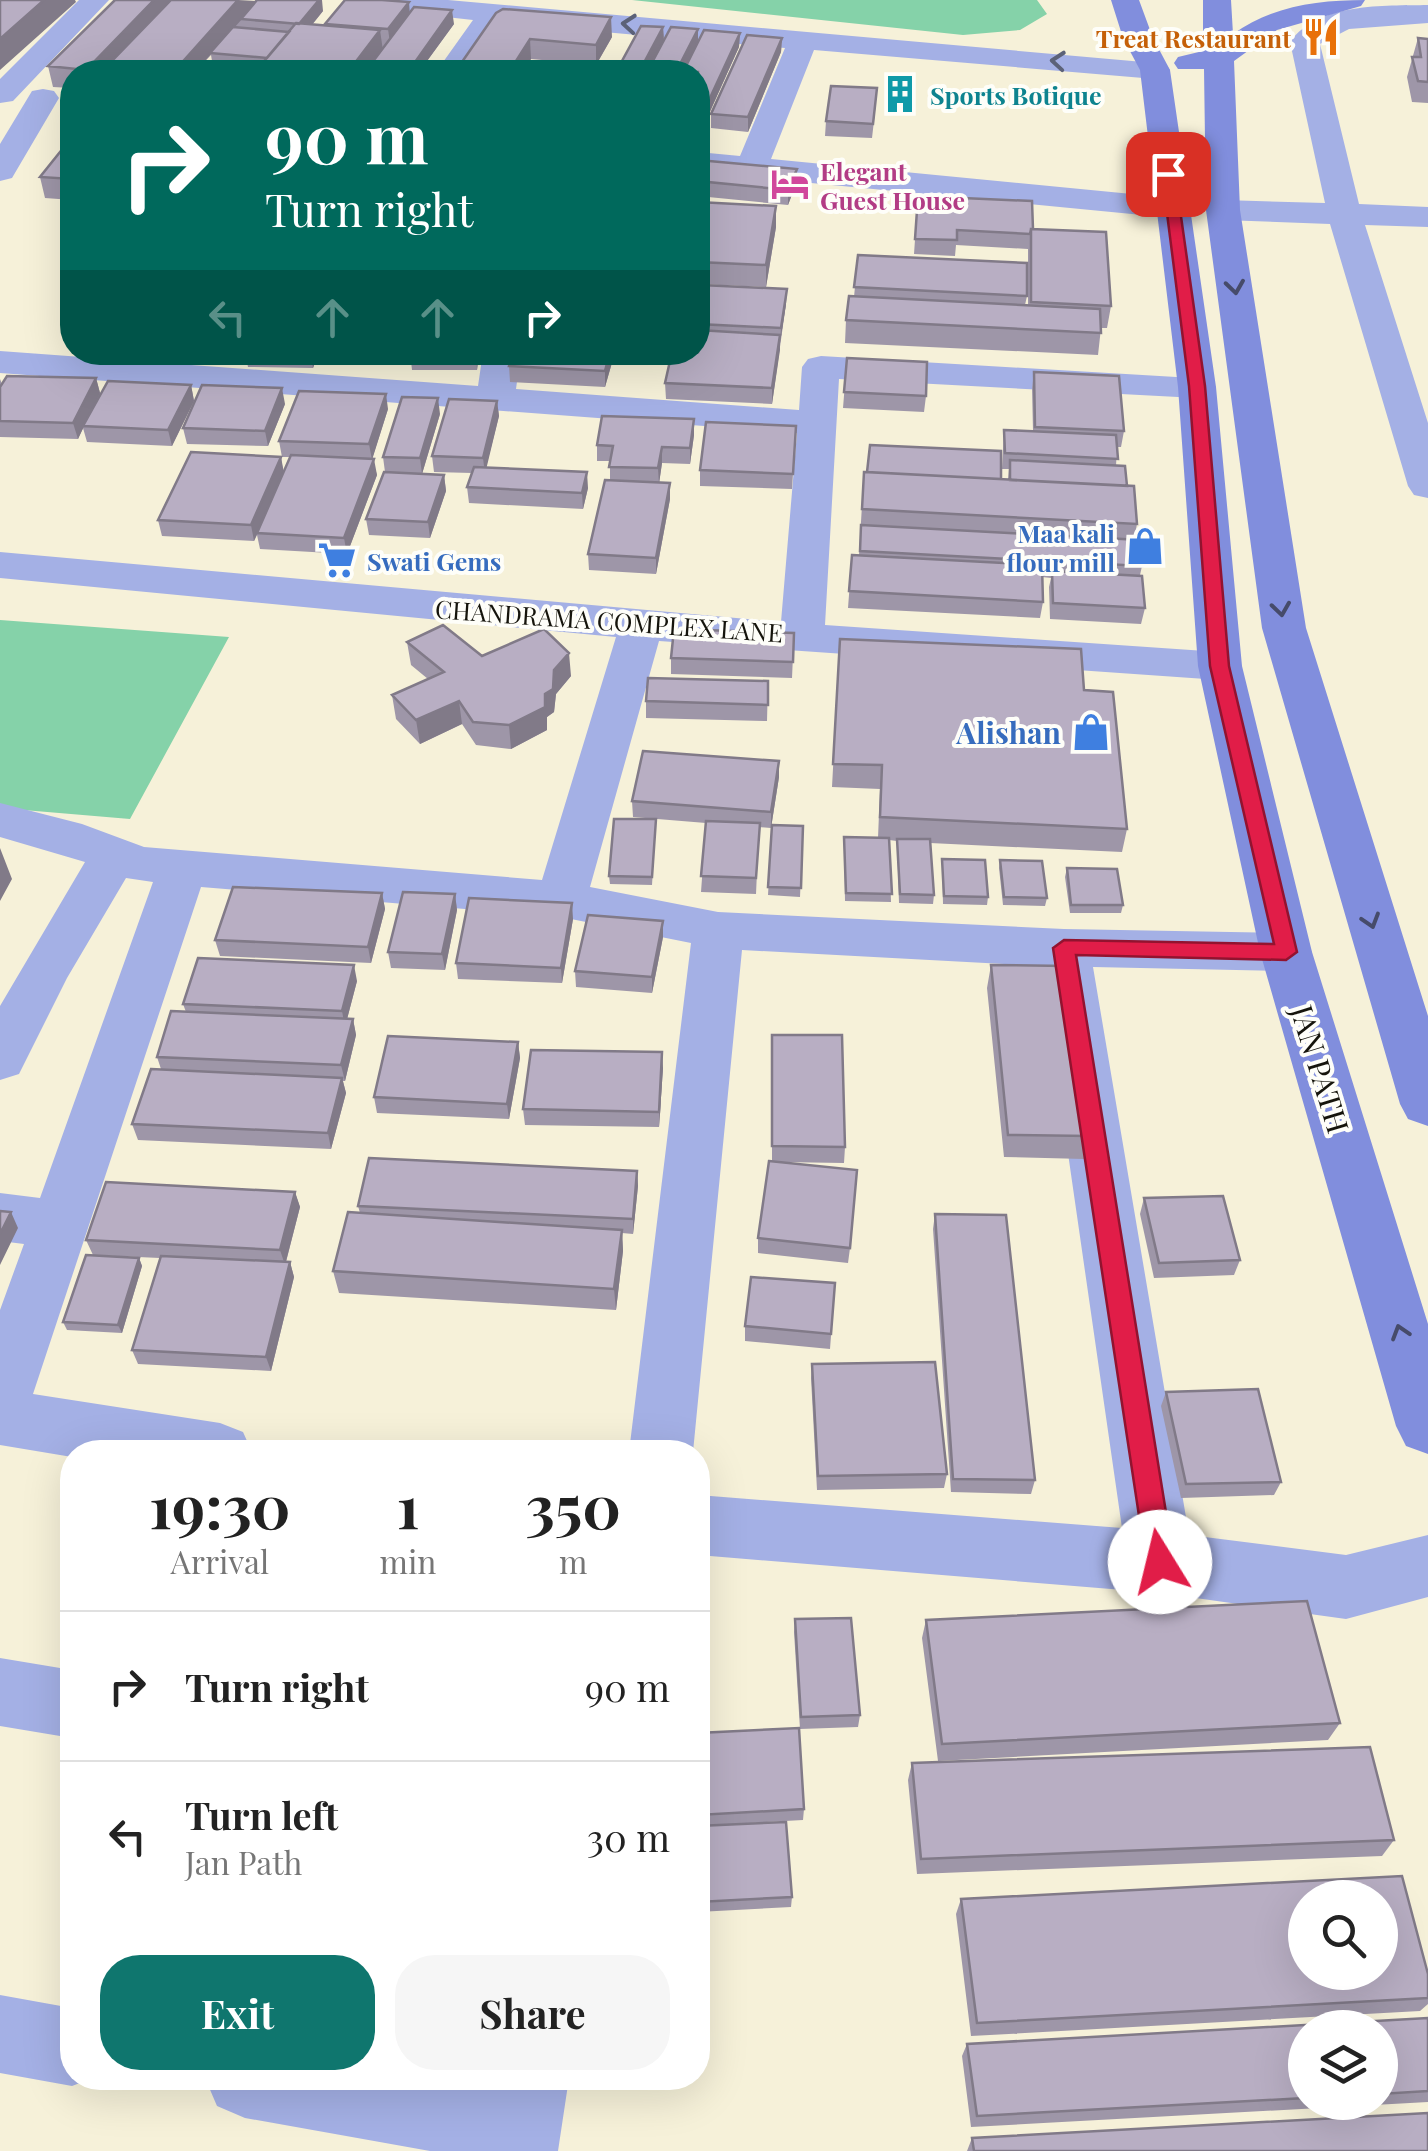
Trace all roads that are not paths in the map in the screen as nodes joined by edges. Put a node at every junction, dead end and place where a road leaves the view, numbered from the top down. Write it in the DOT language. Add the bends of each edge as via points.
graph roads {
  1 [pos="95,0"];
  2 [pos="374,0"];
  3 [pos="624,0"];
  4 [pos="1351,0"];
  5 [pos="493,14"];
  6 [pos="1428,14"];
  7 [pos="1171,24"];
  8 [pos="980,26"];
  9 [pos="804,38"];
  10 [pos="1218,58"];
  11 [pos="459,60"];
  12 [pos="1,94"];
  13 [pos="58,99"];
  14 [pos="710,163"];
  15 [pos="752,167"];
  16 [pos="0,171"];
  17 [pos="1173,208"];
  18 [pos="1223,210"];
  19 [pos="1344,213"];
  20 [pos="1428,217"];
  21 [pos="0,362"];
  22 [pos="60,362"];
  23 [pos="180,365"];
  24 [pos="500,365"];
  25 [pos="1197,386"];
  26 [pos="496,398"];
  27 [pos="817,422"];
  28 [pos="1428,486"];
  29 [pos="0,565"];
  30 [pos="641,626"];
  31 [pos="802,634"];
  32 [pos="1220,666"];
  33 [pos="0,820"];
  34 [pos="115,854"];
  35 [pos="182,868"];
  36 [pos="562,899"];
  37 [pos="718,930"];
  38 [pos="1064,948"];
  39 [pos="1286,952"];
  40 [pos="0,1058"];
  41 [pos="1428,1104"];
  42 [pos="0,1218"];
  43 [pos="60,1225"];
  44 [pos="0,1398"];
  45 [pos="0,1417"];
  46 [pos="1428,1426"];
  47 [pos="145,1440"];
  48 [pos="662,1440"];
  49 [pos="710,1527"];
  50 [pos="1160,1562"];
  51 [pos="1428,1566"];
  52 [pos="0,1692"];
  53 [pos="60,1702"];
  54 [pos="0,2034"];
  55 [pos="60,2044"];
  56 [pos="328,2090"];
  57 [pos="522,2118"];
  1 -- 12 [label="street"];
  2 -- 5 [label="street"];
  3 -- 8 [label="street"];
  4 -- 10 [label="main road" via="1268,24"];
  9 -- 5 [label="street, one-way"];
  5 -- 11 [label="street"];
  6 -- 19 [label="street" via="1337,23 1306,42"];
  7 -- 9 [label="street, one-way"];
  7 -- 10 [label="main road"];
  7 -- 10 [label="main road"];
  7 -- 17 [label="main road, JAN PATH"];
  9 -- 15 [label="street"];
  10 -- 18 [label="main road"];
  12 -- 13 [label="street"];
  13 -- 16 [label="street"];
  14 -- 15 [label="street"];
  15 -- 17 [label="street"];
  17 -- 25 [label="main road, JAN PATH"];
  18 -- 19 [label="street"];
  18 -- 41 [label="main road, one-way" via="1284,628"];
  19 -- 20 [label="street"];
  19 -- 28 [label="street"];
  21 -- 22 [label="street"];
  23 -- 26 [label="street"];
  24 -- 26 [label="street"];
  25 -- 27 [label="street" via="821,367"];
  25 -- 32 [label="main road, JAN PATH"];
  26 -- 27 [label="street"];
  27 -- 31 [label="street"];
  29 -- 30 [label="street, CHANDRAMA COMPLEX LANE"];
  30 -- 31 [label="street, CHANDRAMA COMPLEX LANE"];
  30 -- 36 [label="street"];
  31 -- 32 [label="street, CHANDRAMA COMPLEX LANE"];
  32 -- 39 [label="main road, JAN PATH"];
  33 -- 34 [label="street"];
  34 -- 35 [label="street"];
  34 -- 40 [label="street"];
  35 -- 36 [label="street"];
  35 -- 43 [label="street"];
  36 -- 37 [label="street"];
  37 -- 38 [label="street"];
  37 -- 48 [label="street"];
  38 -- 39 [label="street"];
  38 -- 50 [label="street"];
  46 -- 39 [label="main road, JAN PATH, one-way"];
  42 -- 43 [label="street"];
  43 -- 44 [label="street"];
  45 -- 47 [label="street"];
  49 -- 50 [label="street"];
  50 -- 51 [label="street" via="1346,1587"];
  52 -- 53 [label="street"];
  54 -- 55 [label="street"];
  56 -- 57 [label="street"];
}
